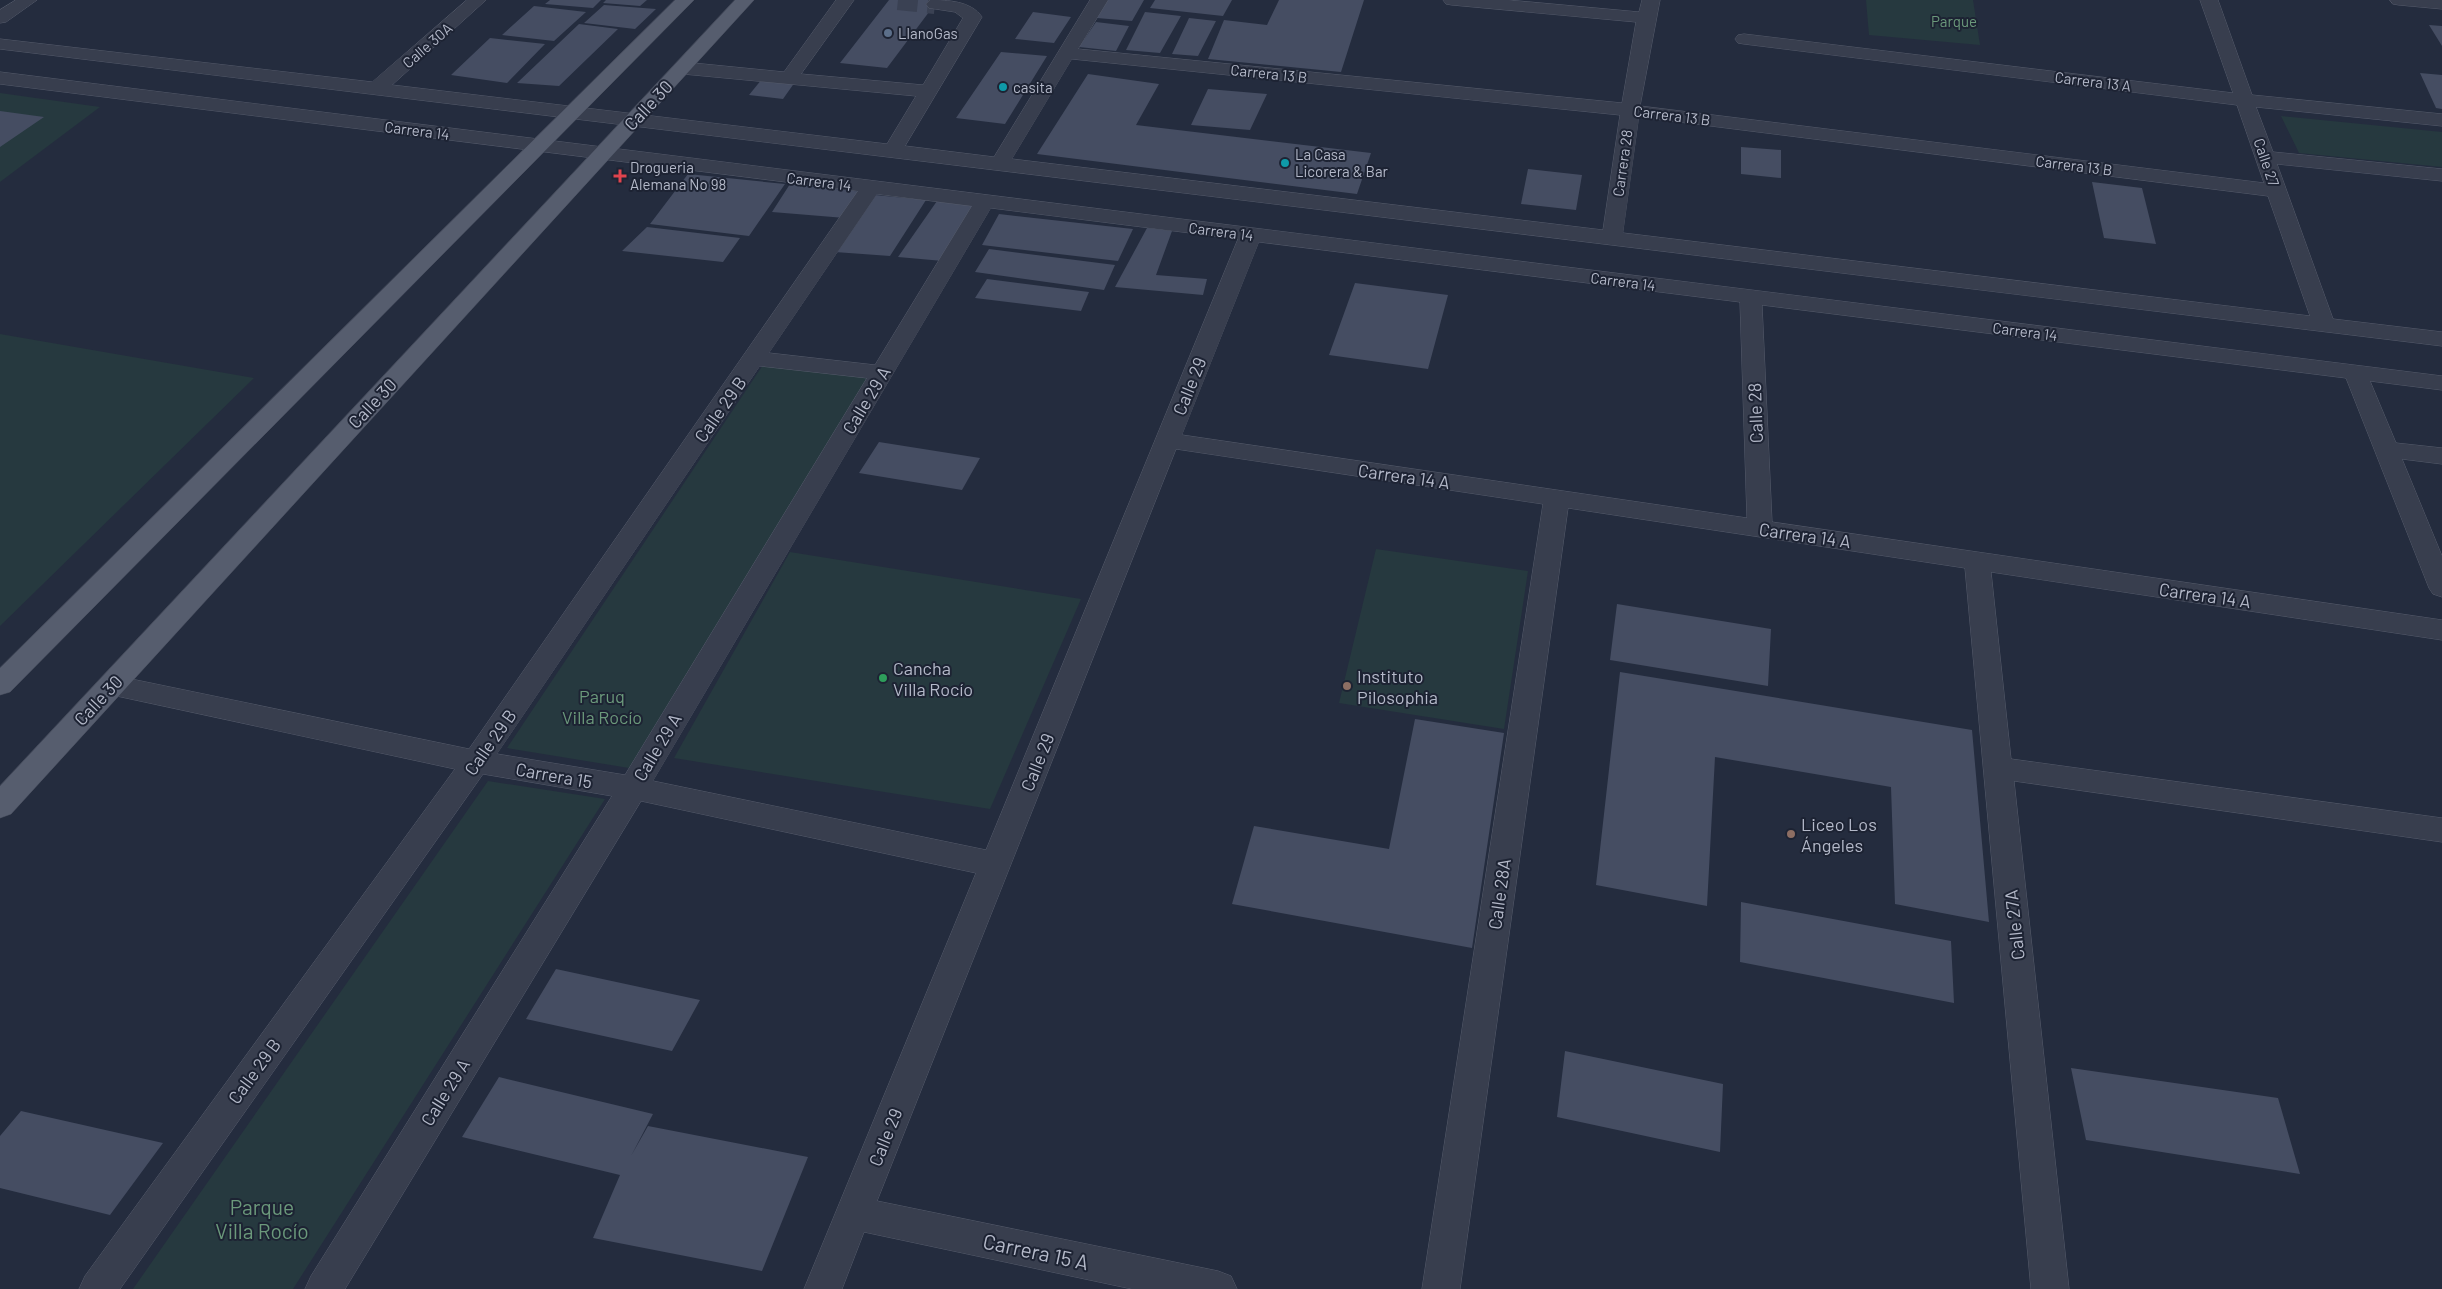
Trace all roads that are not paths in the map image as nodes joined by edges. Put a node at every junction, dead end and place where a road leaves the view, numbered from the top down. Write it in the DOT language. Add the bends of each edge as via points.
graph roads {
  1 [pos="28,0"];
  2 [pos="478,0"];
  3 [pos="685,0"];
  4 [pos="746,0"];
  5 [pos="845,0"];
  6 [pos="1098,0"];
  7 [pos="1452,0"];
  8 [pos="2209,0"];
  9 [pos="2399,0"];
  10 [pos="935,4"];
  11 [pos="2442,4"];
  12 [pos="1648,9"];
  13 [pos="0,18"];
  14 [pos="1744,39"];
  15 [pos="0,44"];
  16 [pos="1066,53"];
  17 [pos="682,68"];
  18 [pos="0,78"];
  19 [pos="789,78"];
  20 [pos="376,89"];
  21 [pos="928,91"];
  22 [pos="2244,100"];
  23 [pos="1630,110"];
  24 [pos="572,112"];
  25 [pos="635,119"];
  26 [pos="2442,120"];
  27 [pos="539,146"];
  28 [pos="892,151"];
  29 [pos="602,154"];
  30 [pos="2265,157"];
  31 [pos="999,164"];
  32 [pos="2442,175"];
  33 [pos="871,187"];
  34 [pos="2277,191"];
  35 [pos="985,201"];
  36 [pos="1250,234"];
  37 [pos="1612,238"];
  38 [pos="1751,297"];
  39 [pos="2324,324"];
  40 [pos="2442,339"];
  41 [pos="755,358"];
  42 [pos="2355,372"];
  43 [pos="882,373"];
  44 [pos="2442,383"];
  45 [pos="1167,440"];
  46 [pos="2386,449"];
  47 [pos="2442,456"];
  48 [pos="1557,498"];
  49 [pos="1760,529"];
  50 [pos="1977,561"];
  51 [pos="2442,588"];
  52 [pos="2442,630"];
  53 [pos="0,685"];
  54 [pos="112,685"];
  55 [pos="476,762"];
  56 [pos="1998,768"];
  57 [pos="633,788"];
  58 [pos="0,806"];
  59 [pos="2442,830"];
  60 [pos="996,865"];
  61 [pos="854,1213"];
  62 [pos="98,1289"];
  63 [pos="324,1289"];
  64 [pos="823,1289"];
  65 [pos="1218,1289"];
  66 [pos="1441,1289"];
  67 [pos="2050,1289"];
  1 -- 13 [label="street"];
  2 -- 20 [label="street, Calle 30A"];
  3 -- 24 [label="main road"];
  4 -- 17 [label="main road, Calle 30"];
  5 -- 19 [label="street"];
  6 -- 16 [label="street"];
  7 -- 12 [label="street"];
  8 -- 22 [label="street, Calle 27"];
  9 -- 11 [label="street"];
  10 -- 21 [label="street" via="960,8 973,17"];
  12 -- 23 [label="street, Carrera 28"];
  14 -- 22 [label="street, Carrera 13 A"];
  15 -- 20 [label="street"];
  16 -- 23 [label="street, Carrera 13 B"];
  16 -- 31 [label="street"];
  17 -- 19 [label="street"];
  17 -- 25 [label="main road, Calle 30"];
  18 -- 27 [label="street, Carrera 14"];
  19 -- 21 [label="street"];
  20 -- 24 [label="street"];
  21 -- 28 [label="street"];
  22 -- 26 [label="street, Carrera 13 A"];
  22 -- 30 [label="street, Calle 27"];
  23 -- 34 [label="street, Carrera 13 B"];
  23 -- 37 [label="street, Carrera 28"];
  24 -- 25 [label="street"];
  24 -- 27 [label="main road"];
  25 -- 28 [label="street"];
  25 -- 29 [label="main road, Calle 30"];
  27 -- 29 [label="street, Carrera 14"];
  27 -- 53 [label="main road"];
  28 -- 31 [label="street"];
  29 -- 33 [label="street, Carrera 14"];
  29 -- 54 [label="main road, Calle 30"];
  30 -- 32 [label="street"];
  30 -- 34 [label="street, Calle 27"];
  31 -- 37 [label="street"];
  33 -- 35 [label="street, Carrera 14"];
  33 -- 41 [label="street, Calle 29 B"];
  34 -- 39 [label="street, Calle 27"];
  35 -- 36 [label="street, Carrera 14"];
  35 -- 43 [label="street, Calle 29 A"];
  36 -- 38 [label="street, Carrera 14"];
  36 -- 45 [label="street, Calle 29"];
  37 -- 39 [label="street"];
  38 -- 42 [label="street, Carrera 14"];
  38 -- 49 [label="street, Calle 28"];
  39 -- 40 [label="street"];
  41 -- 43 [label="street"];
  41 -- 55 [label="street, Calle 29 B"];
  42 -- 44 [label="street, Carrera 14"];
  42 -- 46 [label="street"];
  43 -- 57 [label="street, Calle 29 A"];
  45 -- 48 [label="street, Carrera 14 A"];
  45 -- 60 [label="street, Calle 29"];
  46 -- 47 [label="street"];
  46 -- 51 [label="street"];
  48 -- 49 [label="street, Carrera 14 A"];
  48 -- 66 [label="street, Calle 28A"];
  49 -- 50 [label="street, Carrera 14 A"];
  50 -- 52 [label="street, Carrera 14 A"];
  50 -- 56 [label="street, Calle 27A"];
  54 -- 55 [label="street, Carrera 15"];
  54 -- 58 [label="main road, Calle 30"];
  55 -- 57 [label="street, Carrera 15"];
  55 -- 62 [label="street, Calle 29 B"];
  56 -- 59 [label="street"];
  56 -- 67 [label="street, Calle 27A"];
  57 -- 60 [label="street, Carrera 15"];
  57 -- 63 [label="street, Calle 29 A"];
  60 -- 61 [label="street, Calle 29"];
  61 -- 64 [label="street, Calle 29"];
  61 -- 65 [label="street, Carrera 15 A"];
}
